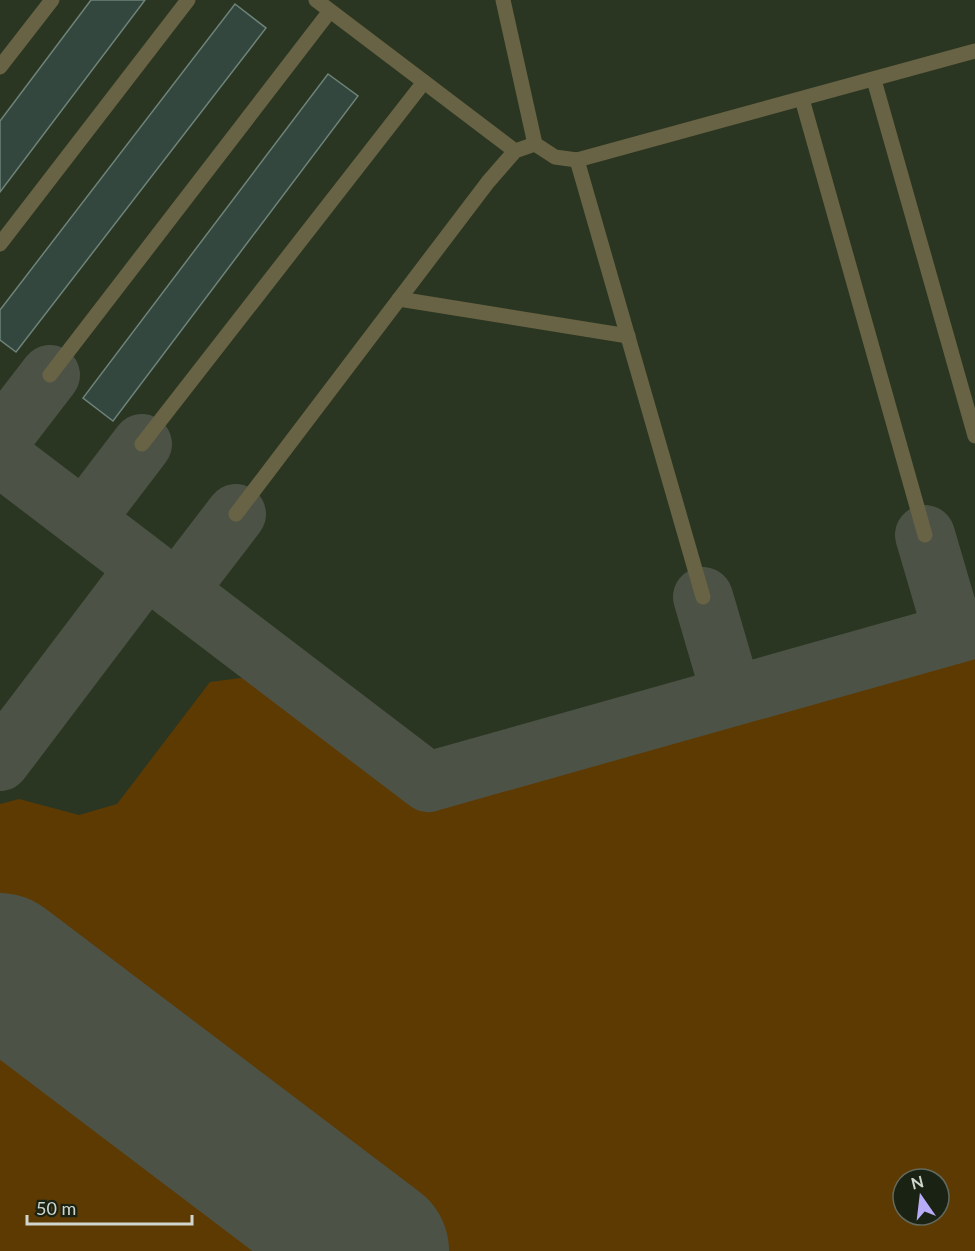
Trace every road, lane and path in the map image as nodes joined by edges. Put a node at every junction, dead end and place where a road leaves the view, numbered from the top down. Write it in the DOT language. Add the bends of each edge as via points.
graph roads {
  1 [pos="52,0"];
  2 [pos="188,0"];
  3 [pos="316,0"];
  4 [pos="503,0"];
  5 [pos="330,10"];
  6 [pos="975,51"];
  7 [pos="0,67"];
  8 [pos="874,80"];
  9 [pos="424,81"];
  10 [pos="802,99"];
  11 [pos="535,144"];
  12 [pos="515,151"];
  13 [pos="577,160"];
  14 [pos="0,244"];
  15 [pos="399,298"];
  16 [pos="628,336"];
  17 [pos="50,375"];
  18 [pos="975,436"];
  19 [pos="142,444"];
  20 [pos="236,514"];
  21 [pos="925,535"];
  22 [pos="703,597"];
  1 -- 7 [label="lane"];
  2 -- 14 [label="lane"];
  3 -- 5 [label="lane"];
  4 -- 11 [label="lane"];
  5 -- 9 [label="lane"];
  5 -- 17 [label="lane"];
  6 -- 8 [label="lane"];
  8 -- 10 [label="lane"];
  8 -- 18 [label="lane"];
  9 -- 12 [label="lane"];
  9 -- 19 [label="lane"];
  10 -- 13 [label="lane"];
  10 -- 21 [label="lane"];
  11 -- 12 [label="lane"];
  11 -- 13 [label="lane" via="555,157"];
  12 -- 15 [label="lane"];
  13 -- 16 [label="lane"];
  15 -- 16 [label="lane"];
  15 -- 20 [label="lane"];
  16 -- 22 [label="lane"];
}
